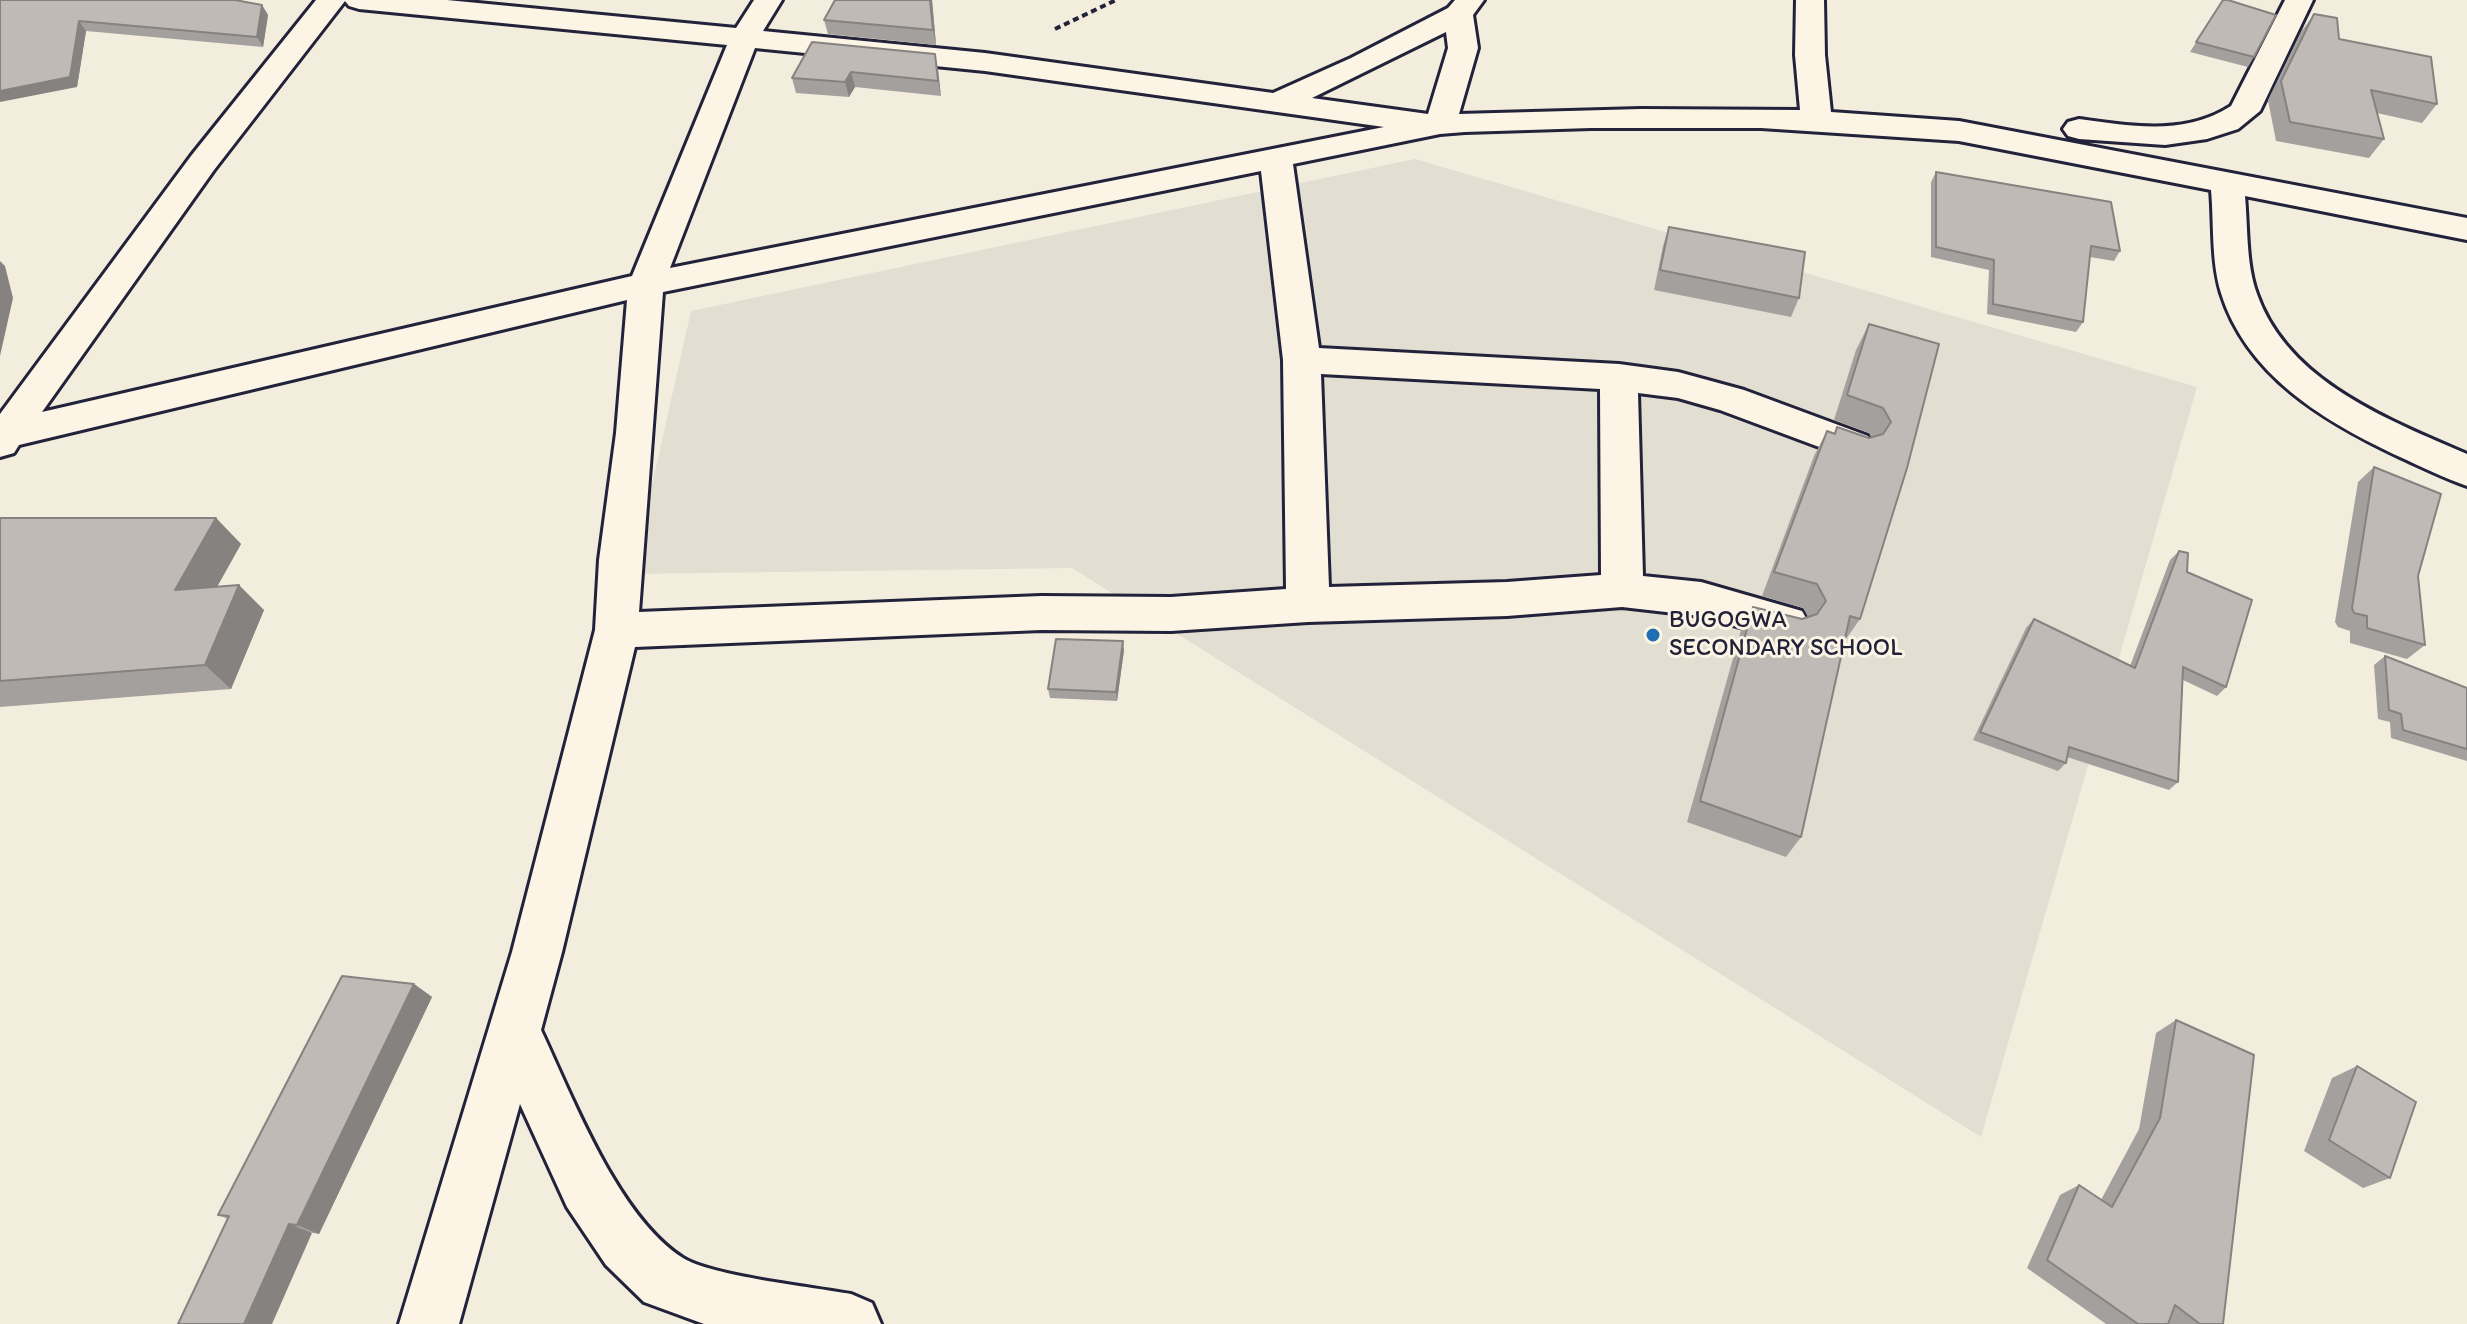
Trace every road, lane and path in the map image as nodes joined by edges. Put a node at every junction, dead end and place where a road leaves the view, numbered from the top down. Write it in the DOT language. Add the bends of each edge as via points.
graph roads {
  1 [pos="331,0"];
  2 [pos="359,0"];
  3 [pos="768,0"];
  4 [pos="1810,0"];
  5 [pos="2299,0"];
  6 [pos="1464,7"];
  7 [pos="745,37"];
  8 [pos="1280,101"];
  9 [pos="1816,118"];
  10 [pos="1440,125"];
  11 [pos="1959,131"];
  12 [pos="1276,157"];
  13 [pos="2227,184"];
  14 [pos="2467,229"];
  15 [pos="646,284"];
  16 [pos="1302,360"];
  17 [pos="1619,377"];
  18 [pos="2,438"];
  19 [pos="1854,446"];
  20 [pos="2467,471"];
  21 [pos="1622,590"];
  22 [pos="1308,605"];
  23 [pos="1787,623"];
  24 [pos="617,630"];
  25 [pos="514,1032"];
  26 [pos="429,1324"];
  27 [pos="851,1324"];
  1 -- 18 [label="street" via="251,96"];
  2 -- 7 [label="street"];
  3 -- 7 [label="street"];
  4 -- 9 [label="street"];
  5 -- 11 [label="street" via="2244,111 2231,121 2167,135 1997,122"];
  6 -- 8 [label="street" via="1362,64"];
  6 -- 10 [label="street" via="1463,48"];
  7 -- 8 [label="street"];
  7 -- 15 [label="street"];
  8 -- 10 [label="street"];
  9 -- 10 [label="street"];
  9 -- 11 [label="street"];
  10 -- 12 [label="street"];
  11 -- 13 [label="street"];
  12 -- 15 [label="street"];
  12 -- 16 [label="street"];
  13 -- 14 [label="street"];
  13 -- 20 [label="street" via="2239,293 2261,342 2288,373 2334,404"];
  15 -- 18 [label="street"];
  15 -- 24 [label="street"];
  16 -- 17 [label="street"];
  16 -- 22 [label="street"];
  17 -- 19 [label="street" via="1731,399"];
  17 -- 21 [label="street"];
  21 -- 22 [label="street"];
  21 -- 23 [label="street" via="1701,599"];
  22 -- 24 [label="street" via="1171,614 1026,613"];
  24 -- 25 [label="street"];
  25 -- 26 [label="street"];
  25 -- 27 [label="street" via="587,1187 626,1245 665,1281 713,1298"];
}
